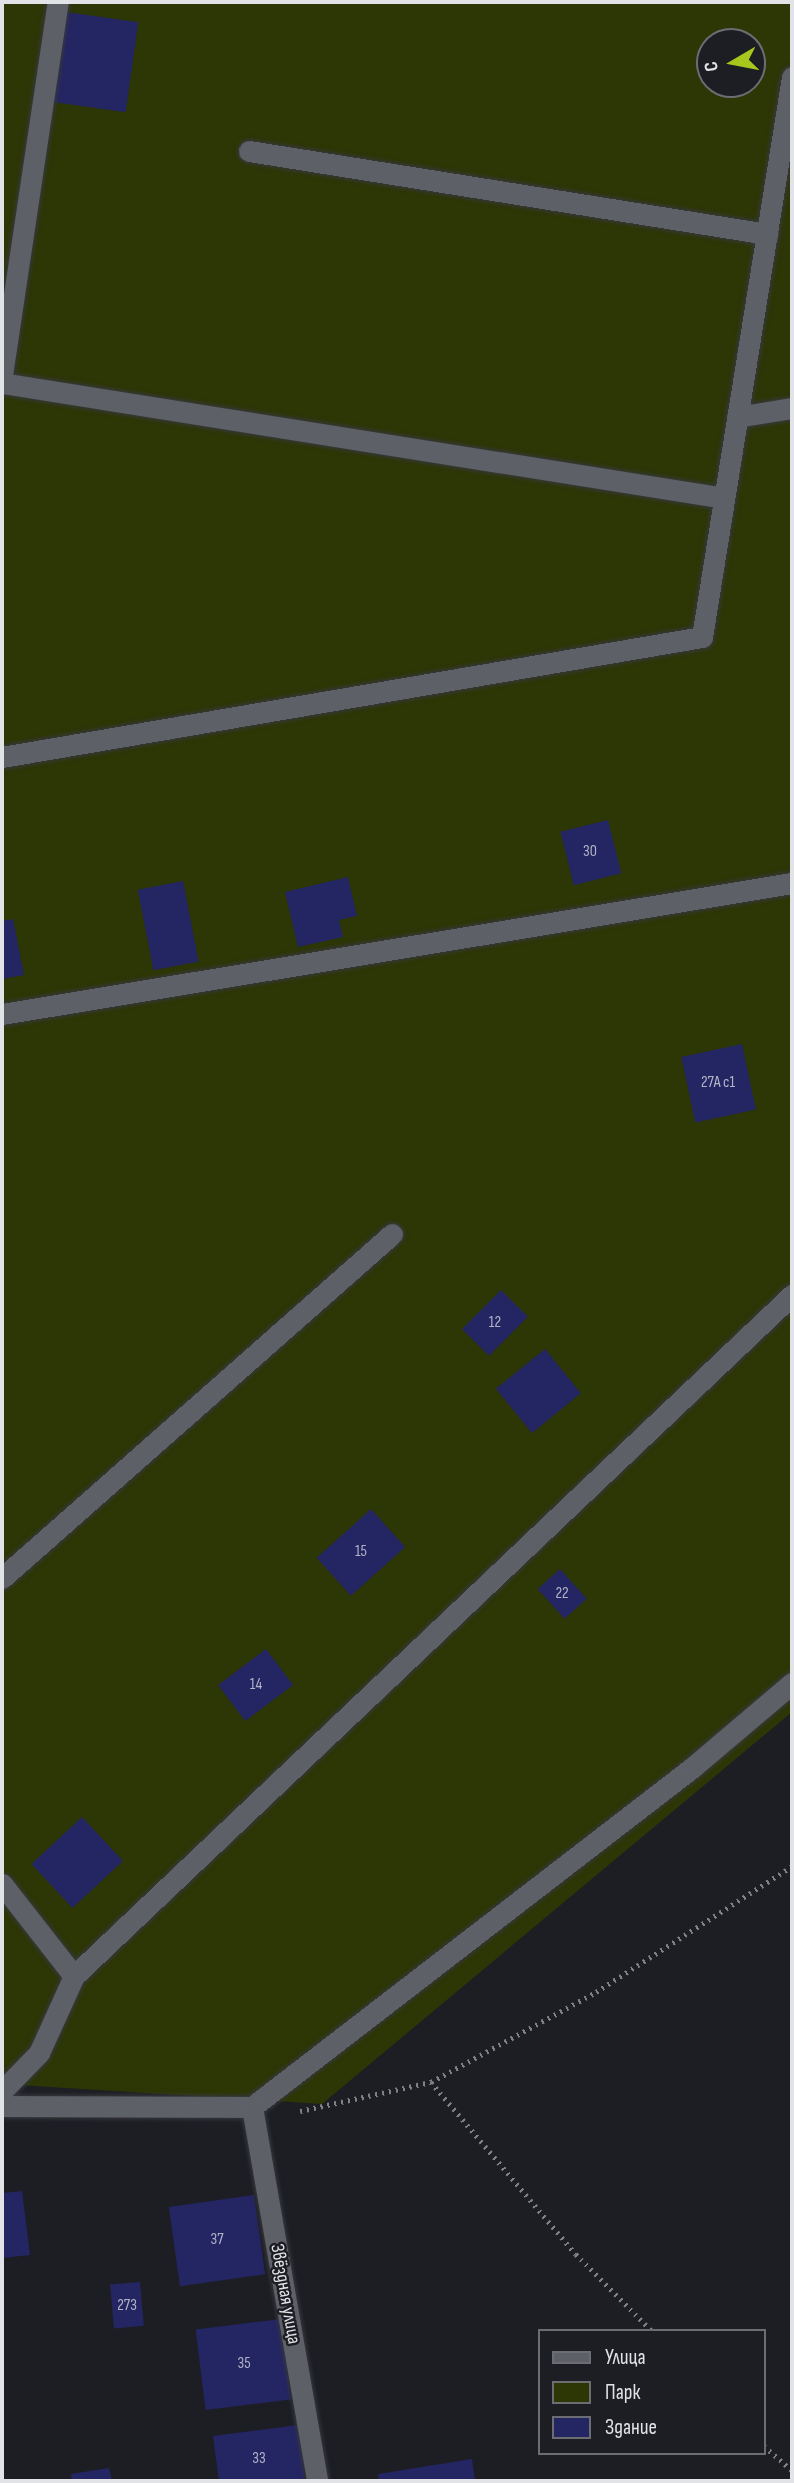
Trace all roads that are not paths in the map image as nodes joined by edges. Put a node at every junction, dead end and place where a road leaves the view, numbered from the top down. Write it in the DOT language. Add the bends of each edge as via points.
graph roads {
  1 [pos="58,2"];
  2 [pos="792,77"];
  3 [pos="249,152"];
  4 [pos="767,234"];
  5 [pos="2,375"];
  6 [pos="2,383"];
  7 [pos="792,408"];
  8 [pos="737,417"];
  9 [pos="724,498"];
  10 [pos="2,757"];
  11 [pos="792,883"];
  12 [pos="2,1014"];
  13 [pos="392,1234"];
  14 [pos="792,1295"];
  15 [pos="2,1578"];
  16 [pos="792,1682"];
  17 [pos="2,1884"];
  18 [pos="74,1976"];
  19 [pos="2,2091"];
  20 [pos="2,2106"];
  21 [pos="253,2108"];
  22 [pos="317,2481"];
  1 -- 5 [label="street"];
  2 -- 4 [label="street"];
  3 -- 4 [label="street"];
  4 -- 8 [label="street"];
  6 -- 9 [label="street"];
  7 -- 8 [label="street"];
  8 -- 9 [label="street"];
  9 -- 10 [label="street" via="702,638"];
  11 -- 12 [label="street"];
  13 -- 15 [label="street"];
  14 -- 18 [label="street"];
  16 -- 21 [label="street" via="693,1767"];
  17 -- 18 [label="street"];
  18 -- 19 [label="street" via="39,2053"];
  20 -- 21 [label="street"];
  21 -- 22 [label="street, Звёздная улица"];
}
